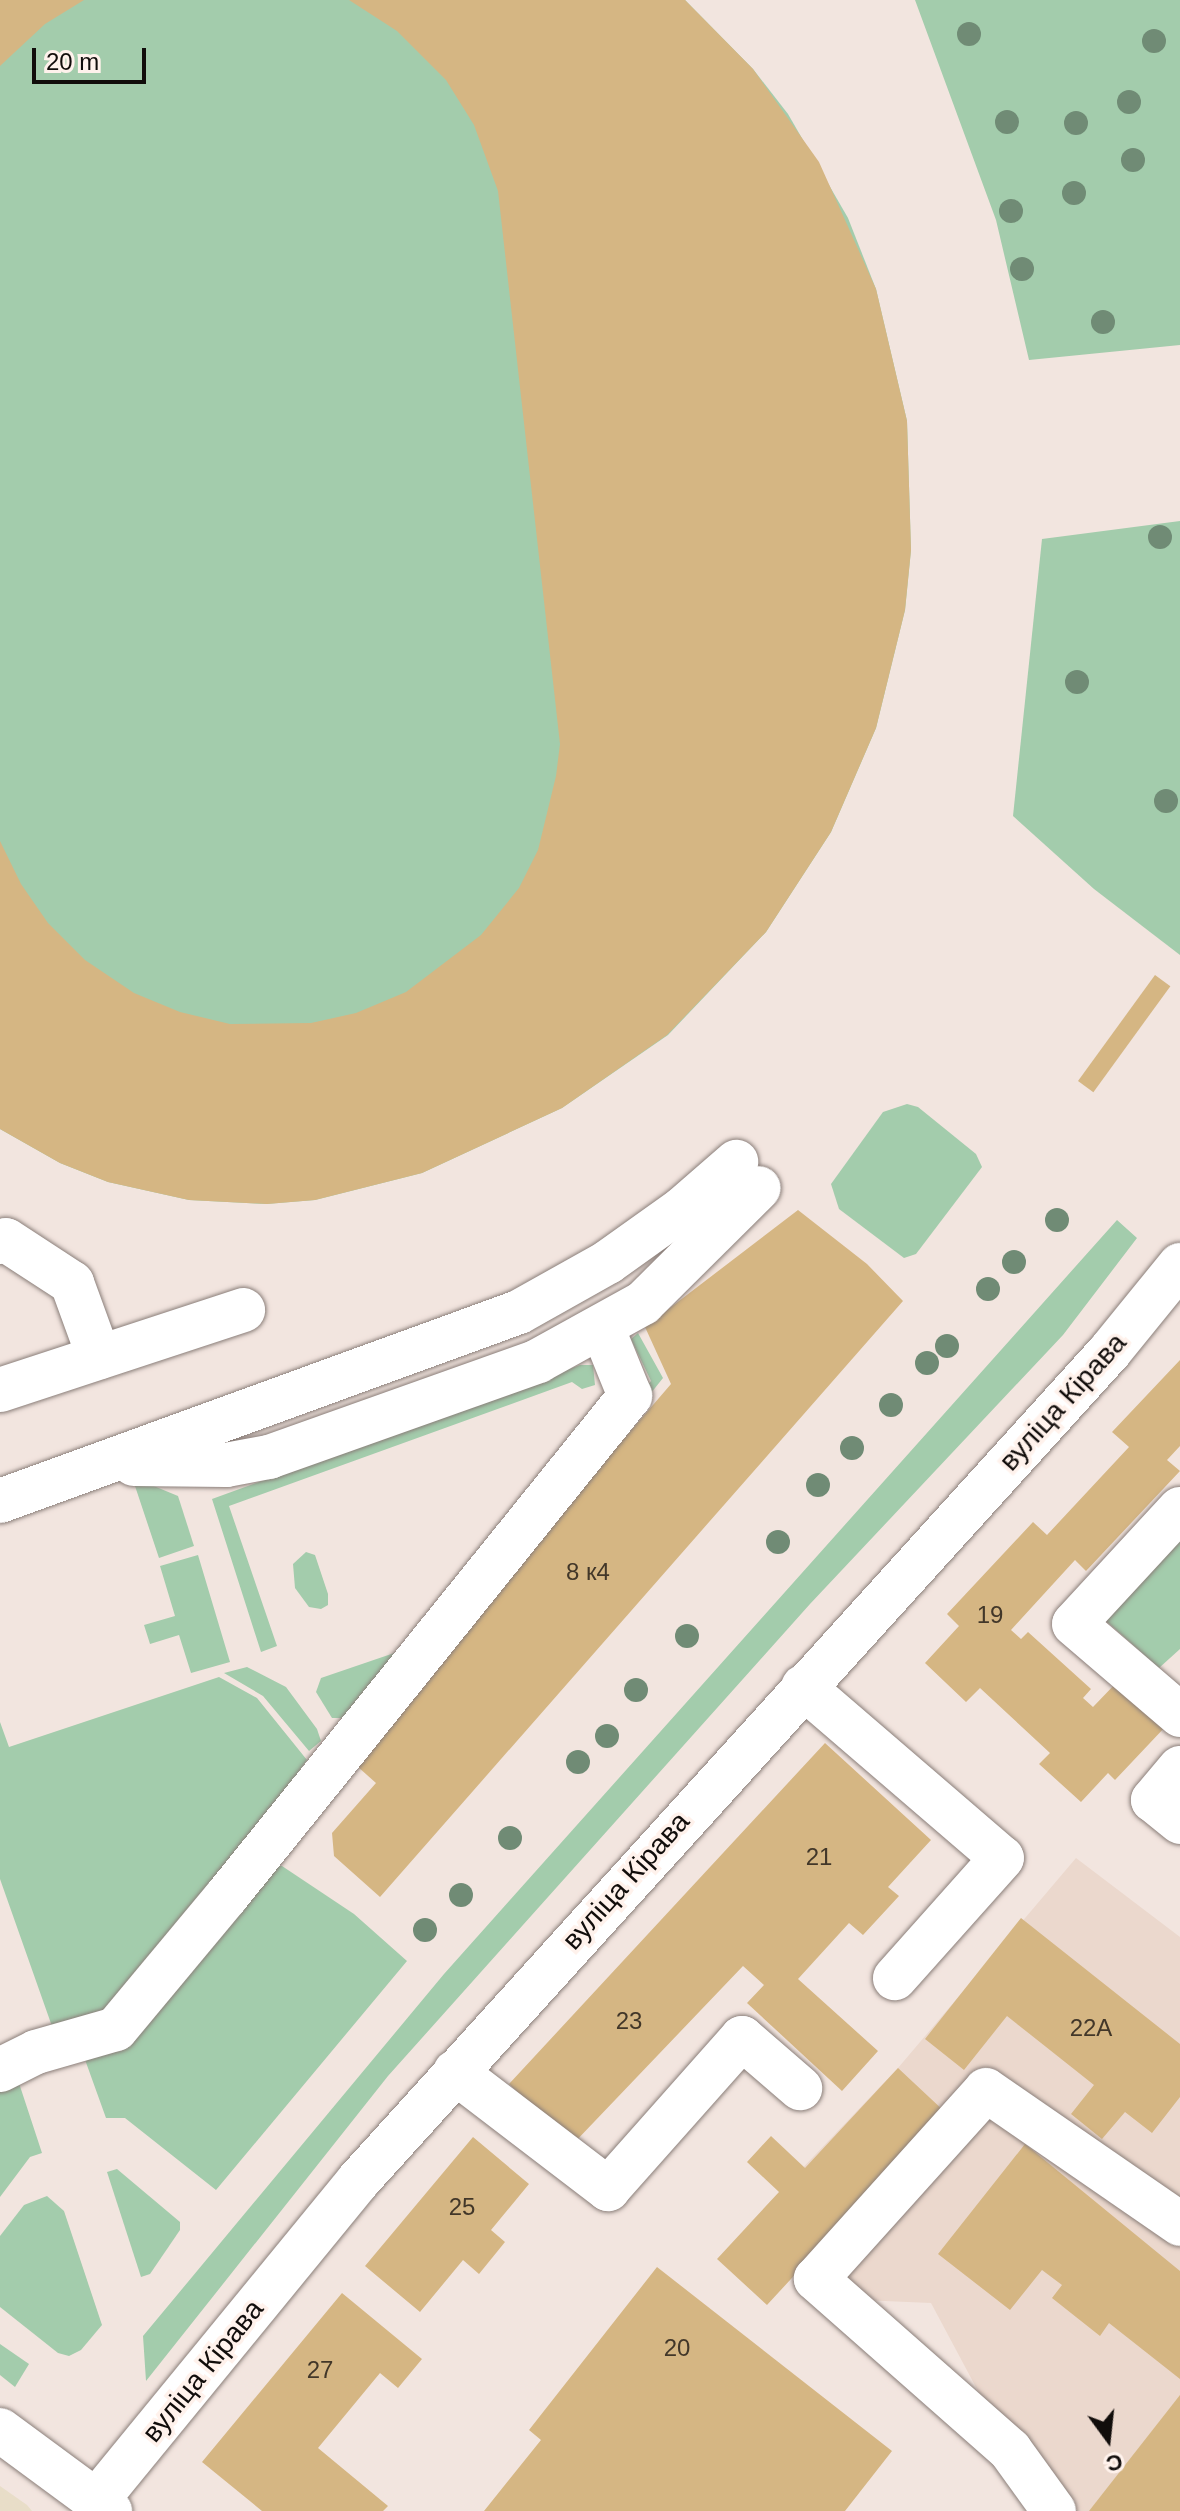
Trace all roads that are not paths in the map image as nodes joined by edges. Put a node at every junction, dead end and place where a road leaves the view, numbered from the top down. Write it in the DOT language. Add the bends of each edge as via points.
graph roads {
  1 [pos="0,1242"];
  2 [pos="1180,1265"];
  3 [pos="243,1310"];
  4 [pos="602,1327"];
  5 [pos="99,1357"];
  6 [pos="0,1390"];
  7 [pos="108,1464"];
  8 [pos="0,1501"];
  9 [pos="1180,1509"];
  10 [pos="803,1687"];
  11 [pos="1180,1715"];
  12 [pos="1180,1768"];
  13 [pos="1180,1822"];
  14 [pos="895,1978"];
  15 [pos="0,2070"];
  16 [pos="455,2072"];
  17 [pos="800,2088"];
  18 [pos="1180,2224"];
  19 [pos="0,2430"];
  20 [pos="99,2507"];
  21 [pos="1054,2511"];
  1 -- 5 [label="main road" via="6,1240 72,1283"];
  2 -- 10 [label="main road, вуліца Кірава" via="1110,1351"];
  3 -- 5 [label="main road"];
  4 -- 7 [label="main road" via="538,1361 269,1457 226,1465"];
  4 -- 7 [label="main road" via="643,1303 747,1175 682,1209 608,1262 519,1312"];
  4 -- 15 [label="main road" via="630,1396 226,1897 116,2029 36,2052"];
  5 -- 6 [label="main road"];
  7 -- 8 [label="main road"];
  9 -- 11 [label="main road" via="1074,1624"];
  10 -- 14 [label="main road" via="1002,1858"];
  10 -- 16 [label="main road, вуліца Кірава"];
  12 -- 13 [label="main road" via="1153,1800"];
  16 -- 17 [label="main road" via="608,2189 742,2038"];
  16 -- 20 [label="main road, вуліца Кірава" via="358,2181"];
  18 -- 21 [label="main road" via="986,2090 816,2279 1010,2450"];
  19 -- 20 [label="main road"];
}
